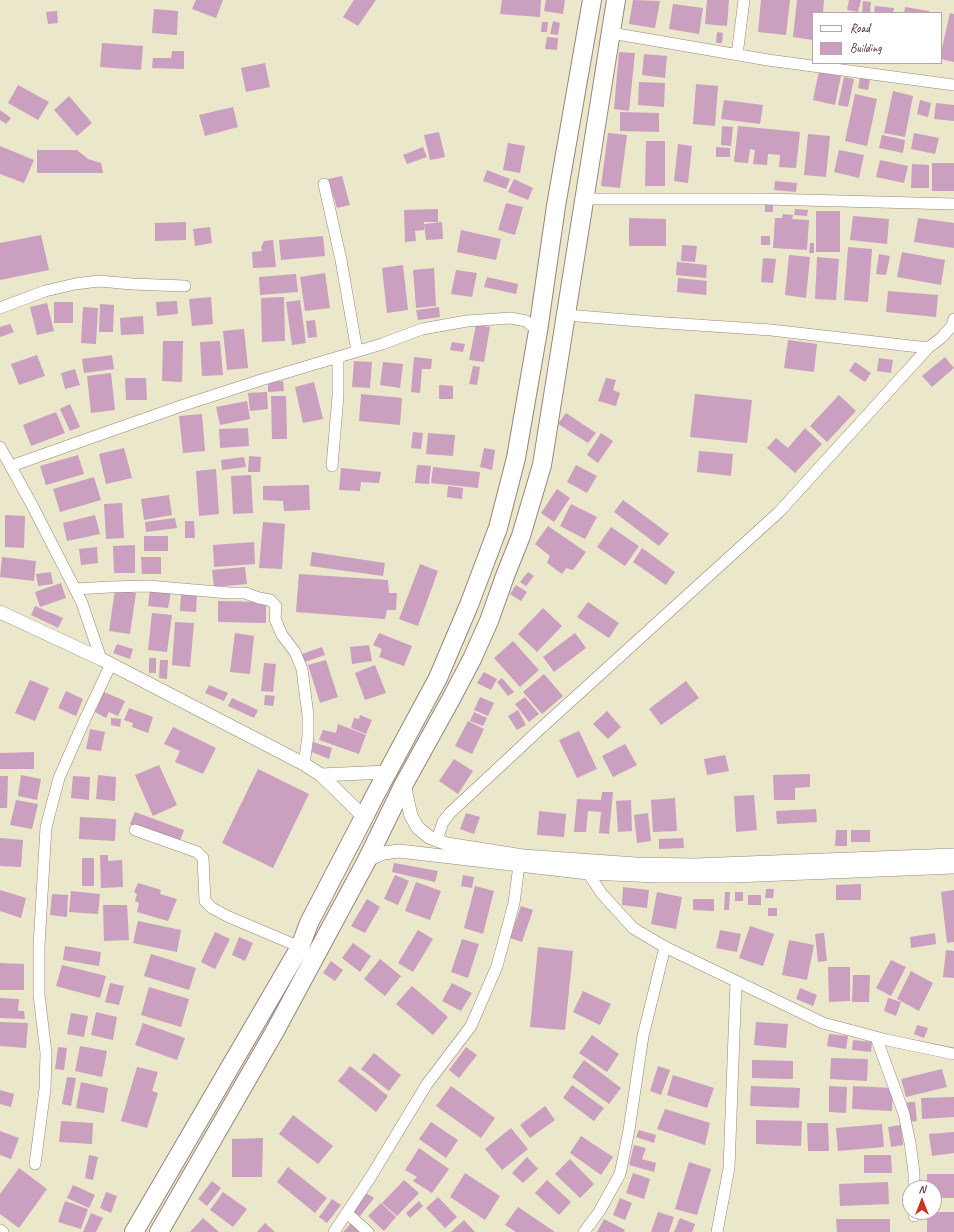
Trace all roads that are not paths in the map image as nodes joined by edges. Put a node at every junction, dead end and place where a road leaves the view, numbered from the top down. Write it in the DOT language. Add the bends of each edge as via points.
graph roads {
  1 [pos="592,0"];
  2 [pos="744,0"];
  3 [pos="616,2"];
  4 [pos="611,33"];
  5 [pos="737,55"];
  6 [pos="954,85"];
  7 [pos="324,184"];
  8 [pos="585,199"];
  9 [pos="954,204"];
  10 [pos="185,286"];
  11 [pos="0,308"];
  12 [pos="566,315"];
  13 [pos="953,324"];
  14 [pos="538,331"];
  15 [pos="928,348"];
  16 [pos="357,351"];
  17 [pos="338,357"];
  18 [pos="0,447"];
  19 [pos="11,466"];
  20 [pos="332,466"];
  21 [pos="75,589"];
  22 [pos="0,612"];
  23 [pos="106,662"];
  24 [pos="304,764"];
  25 [pos="387,772"];
  26 [pos="321,775"];
  27 [pos="404,784"];
  28 [pos="364,817"];
  29 [pos="135,830"];
  30 [pos="437,840"];
  31 [pos="954,856"];
  32 [pos="367,860"];
  33 [pos="519,865"];
  34 [pos="954,867"];
  35 [pos="588,873"];
  36 [pos="300,947"];
  37 [pos="665,947"];
  38 [pos="736,982"];
  39 [pos="876,1037"];
  40 [pos="954,1054"];
  41 [pos="35,1164"];
  42 [pos="914,1180"];
  43 [pos="347,1213"];
  44 [pos="0,1230"];
  45 [pos="3,1232"];
  46 [pos="134,1232"];
  47 [pos="159,1232"];
  48 [pos="334,1232"];
  49 [pos="368,1232"];
  50 [pos="584,1232"];
  51 [pos="717,1232"];
  1 -- 3 [label="highway"];
  1 -- 14 [label="highway" via="556,206"];
  2 -- 5 [label="street"];
  3 -- 4 [label="highway"];
  4 -- 5 [label="street"];
  4 -- 8 [label="highway"];
  5 -- 6 [label="street"];
  7 -- 16 [label="street"];
  8 -- 9 [label="street" via="765,199"];
  8 -- 12 [label="highway"];
  10 -- 11 [label="street" via="99,281 45,291"];
  12 -- 15 [label="street" via="771,330"];
  12 -- 27 [label="highway" via="542,465 521,536 472,659"];
  13 -- 15 [label="street"];
  14 -- 16 [label="street" via="526,322 512,318 467,321 422,329"];
  14 -- 25 [label="highway" via="516,458 498,528 438,678"];
  15 -- 30 [label="street" via="779,512 450,813 443,822"];
  16 -- 17 [label="street"];
  17 -- 19 [label="street" via="181,406"];
  17 -- 20 [label="street" via="338,396"];
  18 -- 19 [label="street"];
  19 -- 21 [label="street"];
  21 -- 23 [label="street"];
  21 -- 24 [label="street" via="148,586 245,593 270,600 276,606 275,619 282,635 295,652 302,669 308,715"];
  22 -- 23 [label="street"];
  23 -- 24 [label="street"];
  23 -- 41 [label="street" via="59,778 46,827 39,946 39,995 46,1053 45,1088"];
  24 -- 26 [label="street"];
  25 -- 26 [label="street"];
  25 -- 28 [label="highway"];
  26 -- 28 [label="street"];
  27 -- 30 [label="street" via="414,822 429,837"];
  27 -- 32 [label="highway"];
  28 -- 36 [label="highway" via="309,923"];
  29 -- 36 [label="street" via="197,852 203,858 205,901 212,908"];
  30 -- 31 [label="street" via="447,844 523,856 636,864 695,865"];
  32 -- 33 [label="street" via="384,853 413,851"];
  32 -- 47 [label="highway" via="275,1031"];
  33 -- 35 [label="street"];
  33 -- 43 [label="street" via="514,903 497,966 471,1026 427,1084"];
  34 -- 35 [label="street" via="734,876"];
  35 -- 37 [label="street" via="602,894 633,928"];
  36 -- 46 [label="highway"];
  37 -- 38 [label="street"];
  37 -- 50 [label="street" via="643,1036 620,1174 599,1212"];
  38 -- 39 [label="street" via="823,1024"];
  38 -- 51 [label="street" via="729,1168"];
  39 -- 40 [label="street"];
  39 -- 42 [label="street" via="904,1114"];
  43 -- 48 [label="street"];
  43 -- 49 [label="street"];
  44 -- 45 [label="street"];
}
